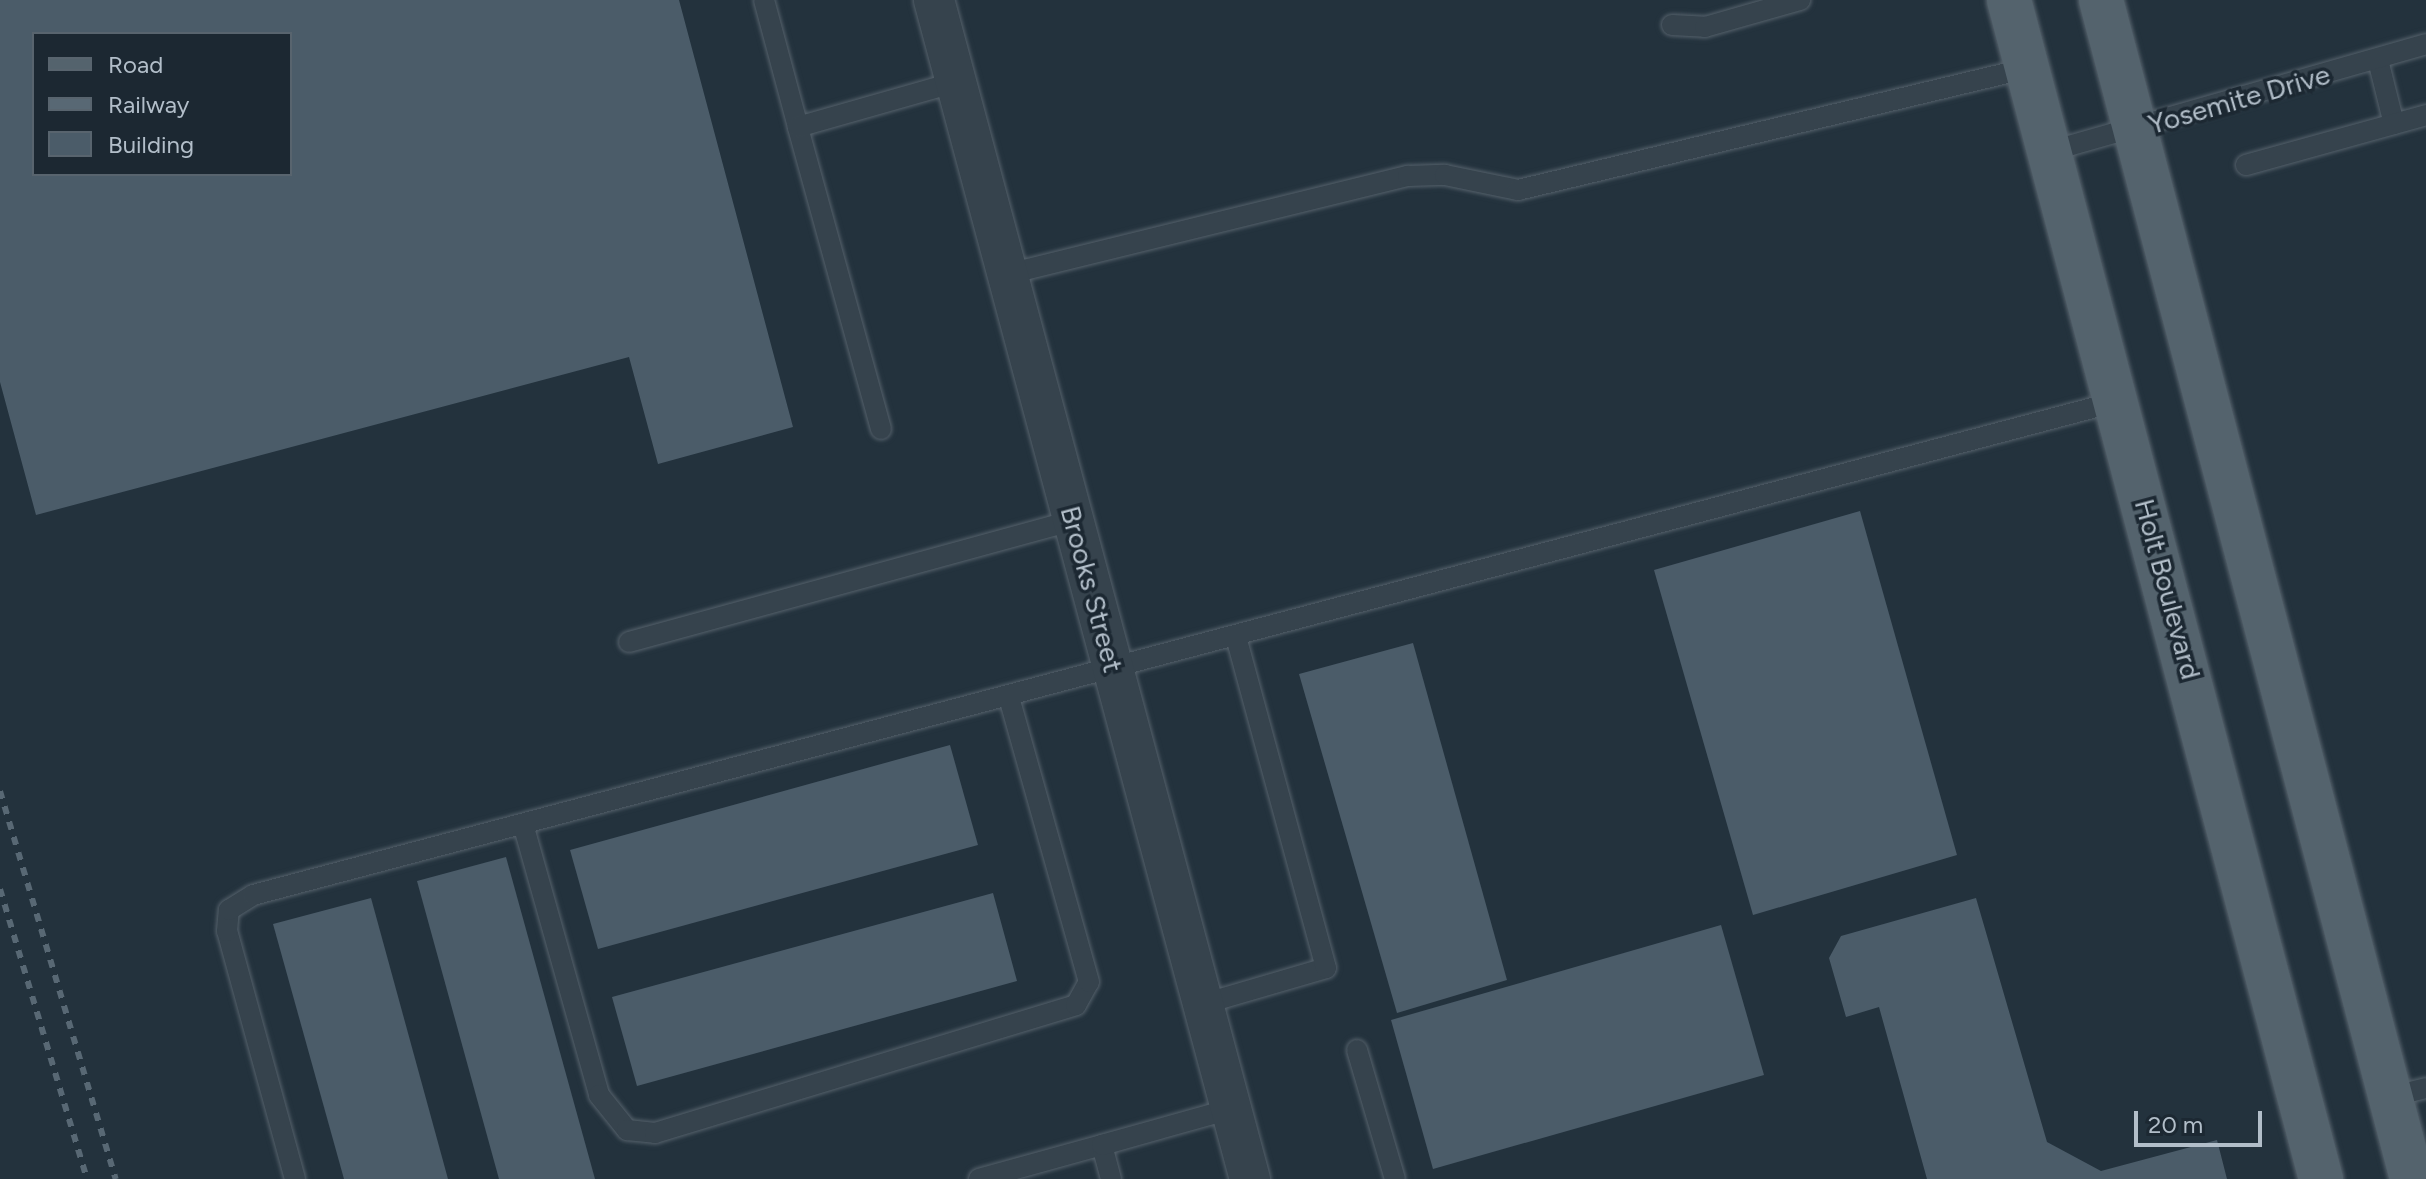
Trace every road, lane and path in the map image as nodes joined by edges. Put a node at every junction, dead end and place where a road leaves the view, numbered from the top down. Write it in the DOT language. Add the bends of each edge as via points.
graph roads {
  1 [pos="764,0"];
  2 [pos="934,0"];
  3 [pos="1800,0"];
  4 [pos="2009,0"];
  5 [pos="2101,0"];
  6 [pos="1672,25"];
  7 [pos="2426,44"];
  8 [pos="2378,60"];
  9 [pos="2028,68"];
  10 [pos="956,82"];
  11 [pos="2426,115"];
  12 [pos="2394,124"];
  13 [pos="798,127"];
  14 [pos="2136,129"];
  15 [pos="2051,151"];
  16 [pos="2246,165"];
  17 [pos="1008,274"];
  18 [pos="2119,401"];
  19 [pos="881,429"];
  20 [pos="1074,520"];
  21 [pos="1236,636"];
  22 [pos="629,642"];
  23 [pos="1114,669"];
  24 [pos="1009,697"];
  25 [pos="523,824"];
  26 [pos="1203,1004"];
  27 [pos="1357,1050"];
  28 [pos="2408,1093"];
  29 [pos="1231,1109"];
  30 [pos="1102,1145"];
  31 [pos="295,1179"];
  32 [pos="979,1179"];
  33 [pos="1111,1179"];
  34 [pos="1250,1179"];
  35 [pos="1395,1179"];
  36 [pos="2321,1179"];
  37 [pos="2412,1179"];
  1 -- 13 [label="lane"];
  2 -- 10 [label="street, Brooks Street"];
  3 -- 6 [label="lane" via="1705,27"];
  4 -- 9 [label="main road, Holt Boulevard"];
  5 -- 14 [label="main road"];
  7 -- 8 [label="lane, Yosemite Drive"];
  8 -- 12 [label="lane"];
  8 -- 14 [label="lane, Yosemite Drive"];
  9 -- 15 [label="main road, Holt Boulevard"];
  9 -- 17 [label="lane" via="1518,190 1445,175 1408,176"];
  10 -- 13 [label="lane"];
  10 -- 17 [label="street, Brooks Street"];
  11 -- 12 [label="lane"];
  12 -- 16 [label="lane"];
  13 -- 19 [label="lane"];
  14 -- 15 [label="lane, Yosemite Drive"];
  14 -- 28 [label="main road"];
  15 -- 18 [label="main road, Holt Boulevard"];
  17 -- 20 [label="street, Brooks Street"];
  18 -- 21 [label="lane"];
  18 -- 36 [label="main road, Holt Boulevard"];
  20 -- 22 [label="lane"];
  20 -- 23 [label="street, Brooks Street"];
  21 -- 23 [label="lane"];
  21 -- 26 [label="lane" via="1326,968"];
  23 -- 24 [label="lane"];
  23 -- 26 [label="street, Brooks Street"];
  24 -- 25 [label="lane"];
  24 -- 25 [label="lane" via="1089,982 1076,1005 655,1133 627,1130 599,1095"];
  25 -- 31 [label="lane" via="253,895 229,910 227,931"];
  26 -- 29 [label="street, Brooks Street"];
  27 -- 35 [label="lane"];
  28 -- 37 [label="main road"];
  29 -- 30 [label="lane"];
  29 -- 34 [label="street, Brooks Street"];
  30 -- 32 [label="lane"];
  30 -- 33 [label="lane"];
}
